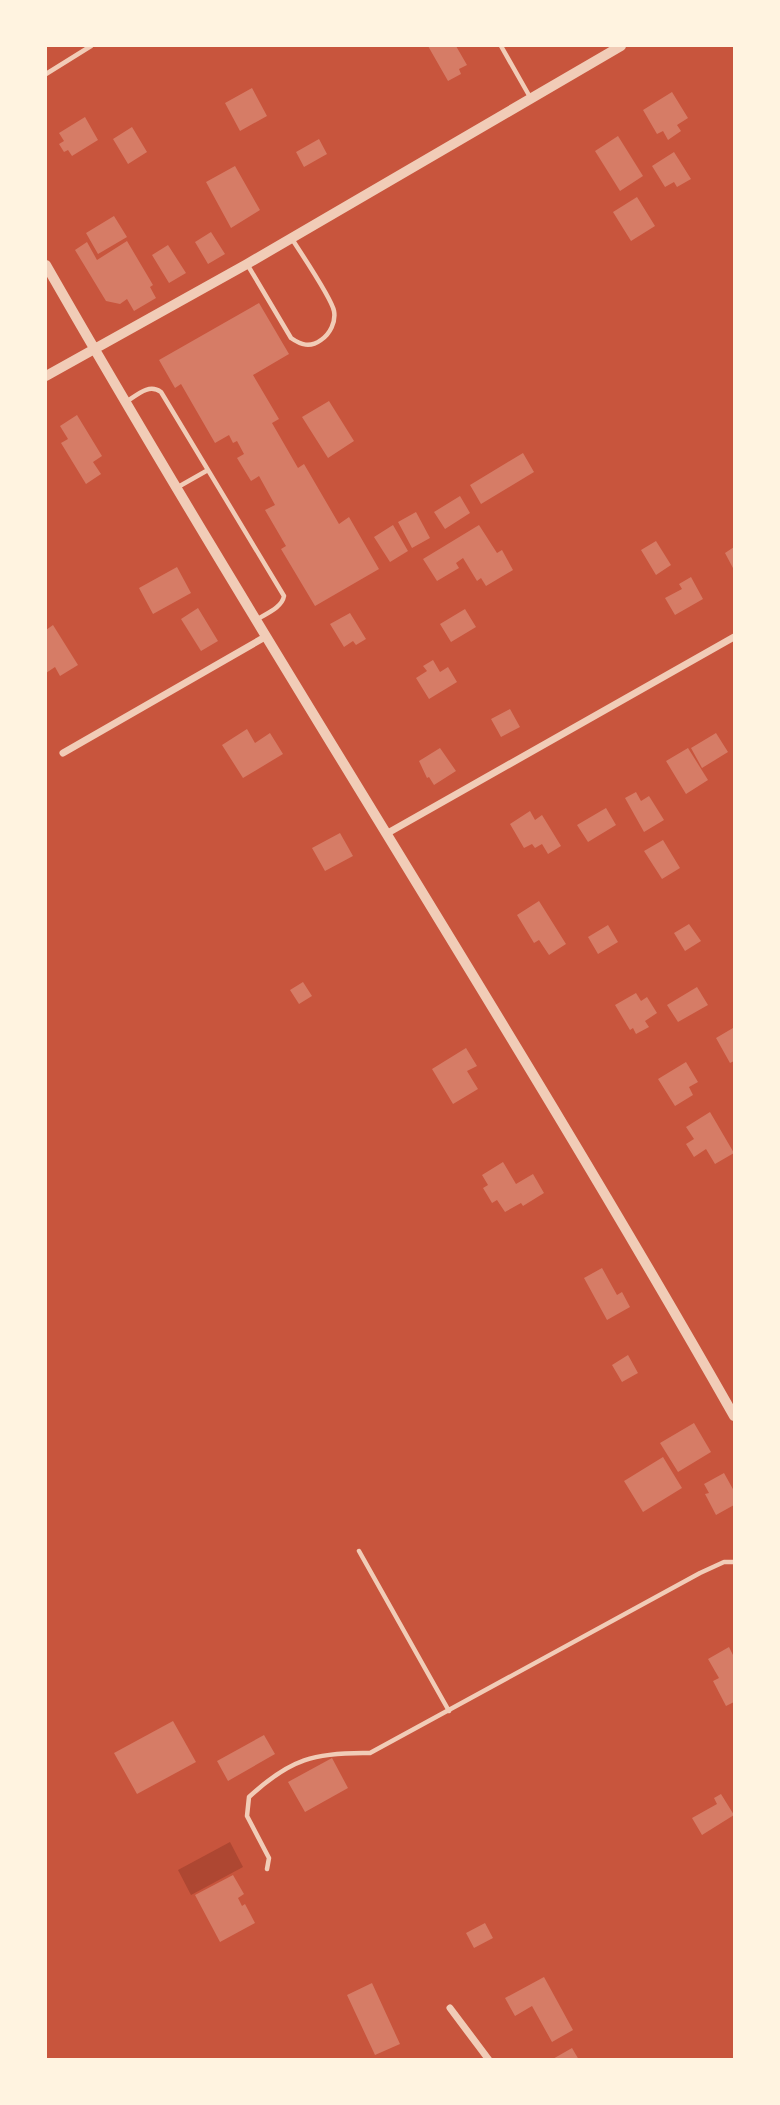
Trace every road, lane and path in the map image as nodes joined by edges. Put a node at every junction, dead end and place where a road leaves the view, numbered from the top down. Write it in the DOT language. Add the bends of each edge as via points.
graph roads {
  1 [pos="90,46"];
  2 [pos="501,46"];
  3 [pos="621,46"];
  4 [pos="46,74"];
  5 [pos="530,98"];
  6 [pos="291,237"];
  7 [pos="247,264"];
  8 [pos="46,265"];
  9 [pos="94,349"];
  10 [pos="46,376"];
  11 [pos="125,402"];
  12 [pos="208,470"];
  13 [pos="176,488"];
  14 [pos="255,620"];
  15 [pos="265,637"];
  16 [pos="734,637"];
  17 [pos="63,753"];
  18 [pos="386,834"];
  19 [pos="731,1401"];
  20 [pos="734,1416"];
  21 [pos="359,1551"];
  22 [pos="734,1562"];
  23 [pos="449,1710"];
  24 [pos="267,1869"];
  25 [pos="450,2008"];
  26 [pos="489,2060"];
  1 -- 4 [label="lane"];
  2 -- 5 [label="lane"];
  3 -- 5 [label="street"];
  5 -- 6 [label="street"];
  6 -- 7 [label="street"];
  6 -- 7 [label="lane" via="334,310 334,325 323,339 312,345 291,338"];
  7 -- 9 [label="street"];
  8 -- 9 [label="street"];
  9 -- 10 [label="street"];
  9 -- 11 [label="street"];
  11 -- 12 [label="lane" via="149,388 161,392"];
  11 -- 13 [label="street"];
  12 -- 13 [label="lane"];
  12 -- 14 [label="lane" via="284,596 278,606"];
  13 -- 14 [label="street"];
  14 -- 15 [label="street"];
  15 -- 17 [label="street"];
  15 -- 18 [label="street"];
  16 -- 18 [label="street"];
  18 -- 19 [label="street"];
  19 -- 20 [label="street"];
  21 -- 23 [label="lane"];
  22 -- 23 [label="lane" via="700,1573"];
  23 -- 24 [label="lane" via="370,1753 333,1752 313,1757 268,1780 249,1797 247,1816 269,1858"];
  25 -- 26 [label="street"];
}
